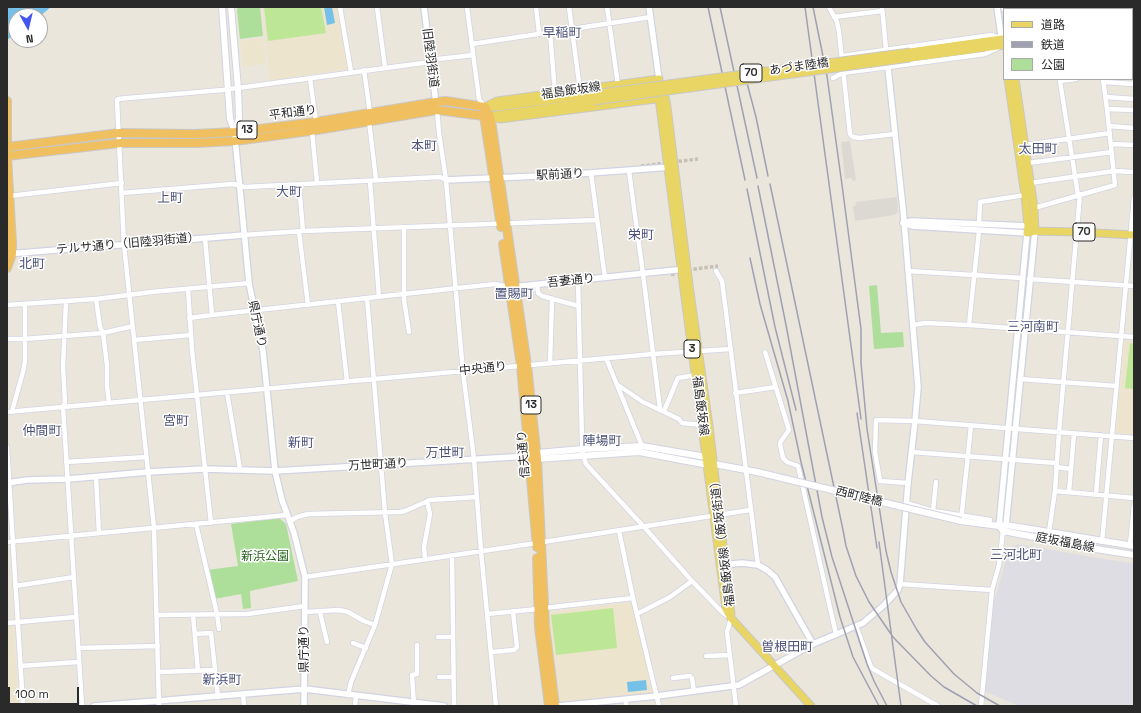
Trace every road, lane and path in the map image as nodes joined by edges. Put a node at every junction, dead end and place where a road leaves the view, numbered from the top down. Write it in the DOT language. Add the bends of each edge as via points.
graph roads {
  1 [pos="222,7"];
  2 [pos="231,7"];
  3 [pos="340,7"];
  4 [pos="377,7"];
  5 [pos="424,7"];
  6 [pos="467,7"];
  7 [pos="536,7"];
  8 [pos="569,7"];
  9 [pos="607,7"];
  10 [pos="649,7"];
  11 [pos="829,7"];
  12 [pos="997,7"];
  13 [pos="882,9"];
  14 [pos="651,17"];
  15 [pos="834,17"];
  16 [pos="609,23"];
  17 [pos="572,28"];
  18 [pos="550,32"];
  19 [pos="539,33"];
  20 [pos="472,44"];
  21 [pos="1003,44"];
  22 [pos="886,49"];
  23 [pos="473,55"];
  24 [pos="842,56"];
  25 [pos="430,61"];
  26 [pos="385,67"];
  27 [pos="888,67"];
  28 [pos="364,70"];
  29 [pos="351,72"];
  30 [pos="843,73"];
  31 [pos="310,78"];
  32 [pos="833,78"];
  33 [pos="659,79"];
  34 [pos="1008,80"];
  35 [pos="1015,80"];
  36 [pos="1068,80"];
  37 [pos="1103,80"];
  38 [pos="1134,84"];
  39 [pos="618,85"];
  40 [pos="238,88"];
  41 [pos="228,90"];
  42 [pos="580,90"];
  43 [pos="555,93"];
  44 [pos="593,97"];
  45 [pos="1106,97"];
  46 [pos="662,98"];
  47 [pos="1134,99"];
  48 [pos="7,101"];
  49 [pos="436,106"];
  50 [pos="485,107"];
  51 [pos="1107,109"];
  52 [pos="1134,110"];
  53 [pos="487,116"];
  54 [pos="369,117"];
  55 [pos="316,122"];
  56 [pos="1109,126"];
  57 [pos="1134,128"];
  58 [pos="312,131"];
  59 [pos="235,132"];
  60 [pos="1110,132"];
  61 [pos="119,133"];
  62 [pos="895,134"];
  63 [pos="1069,138"];
  64 [pos="235,141"];
  65 [pos="120,143"];
  66 [pos="1111,144"];
  67 [pos="1025,145"];
  68 [pos="1134,145"];
  69 [pos="7,147"];
  70 [pos="1112,152"];
  71 [pos="7,156"];
  72 [pos="1072,158"];
  73 [pos="1028,163"];
  74 [pos="671,168"];
  75 [pos="628,170"];
  76 [pos="1114,171"];
  77 [pos="1134,172"];
  78 [pos="591,173"];
  79 [pos="1075,176"];
  80 [pos="497,178"];
  81 [pos="376,180"];
  82 [pos="446,180"];
  83 [pos="370,181"];
  84 [pos="122,183"];
  85 [pos="317,183"];
  86 [pos="1030,183"];
  87 [pos="299,184"];
  88 [pos="240,186"];
  89 [pos="122,193"];
  90 [pos="1079,194"];
  91 [pos="1025,195"];
  92 [pos="9,196"];
  93 [pos="1134,198"];
  94 [pos="1034,208"];
  95 [pos="597,220"];
  96 [pos="503,223"];
  97 [pos="903,223"];
  98 [pos="979,224"];
  99 [pos="450,225"];
  100 [pos="1028,226"];
  101 [pos="404,227"];
  102 [pos="374,229"];
  103 [pos="301,231"];
  104 [pos="979,231"];
  105 [pos="1035,231"];
  106 [pos="1077,232"];
  107 [pos="1027,233"];
  108 [pos="244,235"];
  109 [pos="1132,235"];
  110 [pos="205,238"];
  111 [pos="124,245"];
  112 [pos="10,254"];
  113 [pos="7,268"];
  114 [pos="684,269"];
  115 [pos="716,271"];
  116 [pos="908,271"];
  117 [pos="643,274"];
  118 [pos="974,275"];
  119 [pos="605,278"];
  120 [pos="1022,278"];
  121 [pos="1029,278"];
  122 [pos="578,280"];
  123 [pos="1072,281"];
  124 [pos="249,283"];
  125 [pos="537,284"];
  126 [pos="1126,286"];
  127 [pos="1134,286"];
  128 [pos="210,287"];
  129 [pos="512,287"];
  130 [pos="456,288"];
  131 [pos="188,289"];
  132 [pos="404,294"];
  133 [pos="130,295"];
  134 [pos="378,297"];
  135 [pos="367,298"];
  136 [pos="552,298"];
  137 [pos="96,299"];
  138 [pos="338,301"];
  139 [pos="66,302"];
  140 [pos="25,304"];
  141 [pos="7,305"];
  142 [pos="308,305"];
  143 [pos="579,306"];
  144 [pos="254,310"];
  145 [pos="212,315"];
  146 [pos="189,318"];
  147 [pos="913,325"];
  148 [pos="969,325"];
  149 [pos="132,326"];
  150 [pos="1018,329"];
  151 [pos="1025,330"];
  152 [pos="409,332"];
  153 [pos="103,333"];
  154 [pos="1068,333"];
  155 [pos="190,335"];
  156 [pos="66,336"];
  157 [pos="1121,336"];
  158 [pos="1134,337"];
  159 [pos="7,339"];
  160 [pos="24,339"];
  161 [pos="134,340"];
  162 [pos="730,349"];
  163 [pos="696,350"];
  164 [pos="765,352"];
  165 [pos="654,354"];
  166 [pos="606,358"];
  167 [pos="580,360"];
  168 [pos="550,363"];
  169 [pos="524,365"];
  170 [pos="464,372"];
  171 [pos="696,375"];
  172 [pos="374,379"];
  173 [pos="1020,380"];
  174 [pos="347,381"];
  175 [pos="1064,383"];
  176 [pos="618,385"];
  177 [pos="1116,386"];
  178 [pos="776,387"];
  179 [pos="267,389"];
  180 [pos="227,392"];
  181 [pos="735,393"];
  182 [pos="197,395"];
  183 [pos="140,399"];
  184 [pos="109,402"];
  185 [pos="63,406"];
  186 [pos="662,410"];
  187 [pos="9,412"];
  188 [pos="915,421"];
  189 [pos="702,425"];
  190 [pos="970,426"];
  191 [pos="1008,429"];
  192 [pos="1015,429"];
  193 [pos="1059,432"];
  194 [pos="1074,434"];
  195 [pos="1102,435"];
  196 [pos="1112,436"];
  197 [pos="1134,438"];
  198 [pos="642,446"];
  199 [pos="7,447"];
  200 [pos="583,452"];
  201 [pos="912,452"];
  202 [pos="535,456"];
  203 [pos="967,456"];
  204 [pos="147,457"];
  205 [pos="706,457"];
  206 [pos="474,459"];
  207 [pos="1006,459"];
  208 [pos="1013,460"];
  209 [pos="66,462"];
  210 [pos="381,465"];
  211 [pos="711,465"];
  212 [pos="1056,465"];
  213 [pos="204,469"];
  214 [pos="240,469"];
  215 [pos="1071,469"];
  216 [pos="746,470"];
  217 [pos="275,471"];
  218 [pos="148,472"];
  219 [pos="96,477"];
  220 [pos="68,479"];
  221 [pos="936,482"];
  222 [pos="8,483"];
  223 [pos="908,484"];
  224 [pos="1055,491"];
  225 [pos="1069,492"];
  226 [pos="1096,494"];
  227 [pos="1106,495"];
  228 [pos="477,496"];
  229 [pos="1134,498"];
  230 [pos="427,501"];
  231 [pos="906,503"];
  232 [pos="1134,506"];
  233 [pos="750,510"];
  234 [pos="933,511"];
  235 [pos="385,513"];
  236 [pos="287,515"];
  237 [pos="717,516"];
  238 [pos="961,518"];
  239 [pos="990,520"];
  240 [pos="290,521"];
  241 [pos="211,523"];
  242 [pos="196,524"];
  243 [pos="644,527"];
  244 [pos="1003,527"];
  245 [pos="154,528"];
  246 [pos="619,531"];
  247 [pos="1049,532"];
  248 [pos="99,533"];
  249 [pos="72,536"];
  250 [pos="9,541"];
  251 [pos="1102,542"];
  252 [pos="540,543"];
  253 [pos="1132,546"];
  254 [pos="481,551"];
  255 [pos="452,555"];
  256 [pos="1134,555"];
  257 [pos="425,559"];
  258 [pos="392,564"];
  259 [pos="723,565"];
  260 [pos="758,565"];
  261 [pos="74,577"];
  262 [pos="305,577"];
  263 [pos="692,581"];
  264 [pos="900,584"];
  265 [pos="15,586"];
  266 [pos="992,590"];
  267 [pos="633,598"];
  268 [pos="541,608"];
  269 [pos="305,609"];
  270 [pos="320,612"];
  271 [pos="513,612"];
  272 [pos="217,614"];
  273 [pos="487,614"];
  274 [pos="636,614"];
  275 [pos="157,615"];
  276 [pos="193,615"];
  277 [pos="76,618"];
  278 [pos="731,618"];
  279 [pos="17,622"];
  280 [pos="7,623"];
  281 [pos="375,625"];
  282 [pos="856,626"];
  283 [pos="219,629"];
  284 [pos="195,634"];
  285 [pos="836,634"];
  286 [pos="438,637"];
  287 [pos="453,637"];
  288 [pos="327,642"];
  289 [pos="353,643"];
  290 [pos="812,644"];
  291 [pos="418,645"];
  292 [pos="158,646"];
  293 [pos="78,648"];
  294 [pos="366,648"];
  295 [pos="491,652"];
  296 [pos="730,655"];
  297 [pos="706,656"];
  298 [pos="78,662"];
  299 [pos="774,665"];
  300 [pos="20,666"];
  301 [pos="215,670"];
  302 [pos="198,671"];
  303 [pos="159,672"];
  304 [pos="439,677"];
  305 [pos="453,677"];
  306 [pos="673,678"];
  307 [pos="734,687"];
  308 [pos="305,689"];
  309 [pos="694,691"];
  310 [pos="243,694"];
  311 [pos="348,695"];
  312 [pos="356,696"];
  313 [pos="657,696"];
  314 [pos="218,697"];
  315 [pos="626,699"];
  316 [pos="159,703"];
  317 [pos="413,704"];
  318 [pos="23,706"];
  319 [pos="82,706"];
  320 [pos="94,706"];
  321 [pos="244,706"];
  322 [pos="304,706"];
  323 [pos="355,706"];
  324 [pos="441,706"];
  325 [pos="454,706"];
  326 [pos="496,706"];
  327 [pos="549,706"];
  328 [pos="555,706"];
  329 [pos="559,706"];
  330 [pos="571,706"];
  331 [pos="626,706"];
  332 [pos="659,706"];
  333 [pos="736,706"];
  334 [pos="811,706"];
  335 [pos="938,706"];
  336 [pos="981,706"];
  1 -- 41 [label="main road, 県庁通り"];
  2 -- 40 [label="main road, 県庁通り"];
  3 -- 29 [label="street"];
  4 -- 26 [label="street"];
  5 -- 25 [label="street, 旧陸羽街道"];
  6 -- 20 [label="street"];
  7 -- 19 [label="street"];
  8 -- 17 [label="street"];
  9 -- 16 [label="street"];
  10 -- 14 [label="street"];
  11 -- 15 [label="street"];
  12 -- 21 [label="street"];
  13 -- 15 [label="street"];
  13 -- 22 [label="street"];
  14 -- 16 [label="street"];
  14 -- 33 [label="street"];
  15 -- 24 [label="street"];
  16 -- 17 [label="street"];
  16 -- 39 [label="street"];
  17 -- 18 [label="street"];
  17 -- 42 [label="street"];
  18 -- 19 [label="street"];
  18 -- 43 [label="street"];
  19 -- 20 [label="street"];
  20 -- 23 [label="street"];
  21 -- 22 [label="street" via="992,35"];
  21 -- 27 [label="street" via="984,54"];
  21 -- 44 [label="main road, あづま陸橋 / 70, bridge"];
  22 -- 24 [label="street"];
  22 -- 27 [label="street"];
  23 -- 25 [label="street"];
  23 -- 50 [label="street" via="479,99"];
  24 -- 30 [label="street"];
  25 -- 26 [label="street"];
  25 -- 49 [label="street, 旧陸羽街道"];
  26 -- 28 [label="street"];
  27 -- 30 [label="street"];
  27 -- 62 [label="street"];
  28 -- 29 [label="street"];
  28 -- 54 [label="street"];
  29 -- 31 [label="street"];
  30 -- 32 [label="street"];
  30 -- 62 [label="street" via="851,136 859,138"];
  31 -- 40 [label="street"];
  31 -- 55 [label="street"];
  33 -- 39 [label="main road, 福島飯坂線"];
  33 -- 46 [label="main road, 福島飯坂線 / 3"];
  34 -- 91 [label="main road"];
  35 -- 67 [label="main road"];
  36 -- 63 [label="street" via="1060,81"];
  37 -- 38 [label="street"];
  37 -- 45 [label="street"];
  39 -- 42 [label="main road, 福島飯坂線"];
  40 -- 41 [label="street"];
  40 -- 59 [label="main road, 県庁通り" via="239,118"];
  41 -- 59 [label="main road, 県庁通り" via="230,119"];
  41 -- 61 [label="street" via="118,99 116,102"];
  42 -- 43 [label="main road, 福島飯坂線"];
  43 -- 50 [label="main road, 福島飯坂線" via="497,101"];
  44 -- 50 [label="main road, 70"];
  44 -- 53 [label="main road, 70"];
  45 -- 47 [label="street"];
  45 -- 51 [label="street"];
  46 -- 53 [label="main road, 福島飯坂線" via="500,119"];
  46 -- 74 [label="main road, 福島飯坂線 / 3"];
  48 -- 69 [label="highway"];
  49 -- 50 [label="highway, 平和通り / 13" via="446,101"];
  49 -- 53 [label="highway, 平和通り / 13"];
  49 -- 54 [label="highway, 平和通り / 13"];
  49 -- 82 [label="street"];
  50 -- 53 [label="highway, 信夫通り / 13"];
  51 -- 52 [label="street"];
  51 -- 56 [label="street"];
  53 -- 80 [label="highway, 信夫通り / 13"];
  54 -- 55 [label="highway, 平和通り / 13"];
  54 -- 58 [label="highway, 平和通り / 13"];
  54 -- 81 [label="street"];
  55 -- 59 [label="highway, 平和通り / 13"];
  56 -- 57 [label="street"];
  56 -- 60 [label="street"];
  58 -- 64 [label="highway, 平和通り / 13"];
  58 -- 85 [label="street"];
  59 -- 61 [label="highway, 平和通り / 13"];
  59 -- 64 [label="street, 県庁通り"];
  60 -- 63 [label="street"];
  60 -- 66 [label="street"];
  61 -- 65 [label="street"];
  61 -- 69 [label="highway, 平和通り / 13"];
  62 -- 97 [label="street"];
  63 -- 67 [label="street"];
  63 -- 72 [label="street"];
  64 -- 65 [label="highway, 平和通り / 13"];
  64 -- 88 [label="street, 県庁通り"];
  65 -- 71 [label="highway, 平和通り / 13"];
  65 -- 84 [label="street"];
  66 -- 68 [label="street"];
  66 -- 70 [label="street"];
  67 -- 73 [label="main road"];
  69 -- 71 [label="highway"];
  70 -- 72 [label="street"];
  70 -- 76 [label="street"];
  71 -- 92 [label="highway"];
  72 -- 73 [label="street"];
  72 -- 79 [label="street"];
  73 -- 86 [label="main road"];
  74 -- 75 [label="street, 駅前通り"];
  74 -- 114 [label="main road, 福島飯坂線 / 3"];
  75 -- 78 [label="street, 駅前通り"];
  75 -- 117 [label="street"];
  76 -- 77 [label="street"];
  76 -- 79 [label="street"];
  76 -- 90 [label="street" via="1115,185"];
  78 -- 80 [label="street, 駅前通り"];
  78 -- 95 [label="street"];
  79 -- 86 [label="street"];
  79 -- 90 [label="street"];
  80 -- 82 [label="street, 駅前通り"];
  80 -- 96 [label="highway, 信夫通り / 13"];
  81 -- 82 [label="street" via="440,177"];
  81 -- 83 [label="street"];
  82 -- 99 [label="street"];
  83 -- 85 [label="street"];
  83 -- 102 [label="street"];
  84 -- 89 [label="street"];
  84 -- 92 [label="street"];
  85 -- 87 [label="street"];
  86 -- 94 [label="main road"];
  87 -- 88 [label="street"];
  87 -- 103 [label="street"];
  88 -- 89 [label="street" via="233,184"];
  88 -- 108 [label="street, 県庁通り"];
  89 -- 111 [label="street"];
  90 -- 94 [label="street"];
  90 -- 106 [label="street"];
  91 -- 98 [label="street" via="980,202"];
  91 -- 100 [label="main road"];
  92 -- 112 [label="highway"];
  93 -- 109 [label="street"];
  94 -- 105 [label="main road"];
  95 -- 96 [label="street"];
  95 -- 119 [label="street"];
  96 -- 99 [label="street"];
  96 -- 129 [label="highway, 信夫通り / 13"];
  97 -- 98 [label="street" via="912,221"];
  97 -- 104 [label="street" via="912,226"];
  97 -- 116 [label="street"];
  98 -- 100 [label="street"];
  99 -- 101 [label="street"];
  99 -- 130 [label="street"];
  100 -- 105 [label="street"];
  100 -- 107 [label="main road"];
  101 -- 102 [label="street"];
  101 -- 132 [label="street"];
  102 -- 103 [label="street"];
  102 -- 134 [label="street"];
  103 -- 108 [label="street"];
  103 -- 142 [label="street"];
  104 -- 107 [label="street"];
  104 -- 118 [label="street"];
  105 -- 106 [label="main road, 70"];
  105 -- 107 [label="main road, 70"];
  105 -- 121 [label="street"];
  106 -- 109 [label="main road, 70"];
  106 -- 123 [label="street"];
  107 -- 120 [label="street"];
  108 -- 110 [label="street, テルサ通り（旧陸羽街道）"];
  108 -- 124 [label="street, 県庁通り"];
  109 -- 126 [label="street"];
  110 -- 111 [label="street, テルサ通り（旧陸羽街道）"];
  110 -- 128 [label="street"];
  111 -- 112 [label="street, テルサ通り（旧陸羽街道）"];
  111 -- 133 [label="street"];
  112 -- 113 [label="highway"];
  114 -- 117 [label="street, 吾妻通り"];
  114 -- 163 [label="main road, 福島飯坂線 / 3"];
  115 -- 162 [label="street" via="722,281"];
  116 -- 118 [label="street"];
  116 -- 147 [label="street"];
  117 -- 119 [label="street, 吾妻通り"];
  117 -- 165 [label="street"];
  118 -- 120 [label="street"];
  118 -- 148 [label="street"];
  119 -- 122 [label="street, 吾妻通り"];
  120 -- 150 [label="street"];
  121 -- 123 [label="street"];
  121 -- 151 [label="street"];
  122 -- 125 [label="street, 吾妻通り"];
  122 -- 143 [label="street"];
  123 -- 126 [label="street"];
  123 -- 154 [label="street"];
  124 -- 128 [label="street"];
  124 -- 144 [label="street, 県庁通り"];
  125 -- 129 [label="street, 吾妻通り"];
  125 -- 136 [label="street" via="538,293"];
  126 -- 127 [label="street"];
  126 -- 157 [label="street"];
  128 -- 131 [label="street"];
  128 -- 145 [label="street"];
  129 -- 130 [label="street, 吾妻通り" via="495,284"];
  129 -- 169 [label="highway, 信夫通り / 13"];
  130 -- 132 [label="street, 吾妻通り"];
  130 -- 170 [label="street"];
  131 -- 133 [label="street"];
  131 -- 146 [label="street"];
  132 -- 134 [label="street, 吾妻通り"];
  132 -- 152 [label="street"];
  133 -- 137 [label="street"];
  133 -- 149 [label="street"];
  134 -- 135 [label="street, 吾妻通り"];
  135 -- 138 [label="street, 吾妻通り"];
  135 -- 172 [label="street"];
  136 -- 143 [label="street"];
  136 -- 168 [label="street"];
  137 -- 139 [label="street"];
  137 -- 153 [label="street"];
  138 -- 142 [label="street, 吾妻通り"];
  138 -- 174 [label="street"];
  139 -- 140 [label="street"];
  139 -- 156 [label="street"];
  140 -- 141 [label="street"];
  140 -- 160 [label="street"];
  142 -- 144 [label="street, 吾妻通り"];
  143 -- 167 [label="street"];
  144 -- 145 [label="street, 吾妻通り"];
  144 -- 179 [label="street, 県庁通り" via="263,351"];
  145 -- 146 [label="street, 吾妻通り"];
  146 -- 155 [label="street"];
  147 -- 148 [label="street"];
  147 -- 188 [label="street" via="918,387"];
  148 -- 150 [label="street"];
  149 -- 153 [label="street"];
  149 -- 161 [label="street"];
  150 -- 151 [label="street"];
  150 -- 191 [label="street"];
  151 -- 154 [label="street"];
  151 -- 173 [label="street"];
  153 -- 156 [label="street"];
  153 -- 184 [label="street" via="108,365"];
  154 -- 157 [label="street"];
  154 -- 175 [label="street"];
  155 -- 161 [label="street"];
  155 -- 182 [label="street"];
  156 -- 160 [label="street"];
  156 -- 185 [label="street"];
  157 -- 158 [label="street"];
  157 -- 177 [label="street"];
  159 -- 160 [label="street"];
  160 -- 187 [label="street" via="23,372"];
  161 -- 183 [label="street"];
  162 -- 163 [label="street, 中央通り"];
  162 -- 181 [label="street"];
  163 -- 165 [label="street, 中央通り"];
  163 -- 171 [label="main road, 福島飯坂線 / 3"];
  163 -- 211 [label="main road, 福島飯坂線 / 3"];
  164 -- 178 [label="street"];
  165 -- 166 [label="street, 中央通り"];
  165 -- 186 [label="street"];
  166 -- 167 [label="street, 中央通り"];
  166 -- 176 [label="street"];
  167 -- 168 [label="street, 中央通り"];
  167 -- 200 [label="street"];
  168 -- 169 [label="street, 中央通り"];
  169 -- 170 [label="street, 中央通り"];
  169 -- 202 [label="highway, 信夫通り / 13"];
  170 -- 172 [label="street, 中央通り"];
  170 -- 206 [label="street"];
  171 -- 186 [label="street" via="678,378"];
  171 -- 189 [label="main road, 福島飯坂線 / 3"];
  172 -- 174 [label="street, 中央通り"];
  172 -- 210 [label="street"];
  173 -- 175 [label="street"];
  173 -- 192 [label="street"];
  174 -- 179 [label="street, 中央通り"];
  175 -- 177 [label="street"];
  175 -- 193 [label="street"];
  176 -- 186 [label="street" via="643,402"];
  176 -- 198 [label="street"];
  177 -- 196 [label="street"];
  178 -- 181 [label="street"];
  178 -- 285 [label="street" via="789,430 780,444 783,458 798,466"];
  179 -- 180 [label="street, 中央通り"];
  179 -- 217 [label="street, 県庁通り"];
  180 -- 182 [label="street, 中央通り"];
  180 -- 214 [label="street"];
  181 -- 216 [label="street"];
  182 -- 183 [label="street, 中央通り"];
  182 -- 213 [label="street"];
  183 -- 184 [label="street, 中央通り"];
  183 -- 204 [label="street"];
  184 -- 185 [label="street, 中央通り"];
  185 -- 187 [label="street, 中央通り"];
  185 -- 209 [label="street"];
  186 -- 189 [label="street" via="682,423"];
  188 -- 190 [label="street"];
  188 -- 201 [label="street"];
  188 -- 223 [label="street" via="876,420 875,452 880,481"];
  189 -- 205 [label="main road, 福島飯坂線 / 3"];
  190 -- 191 [label="street"];
  190 -- 203 [label="street"];
  191 -- 192 [label="street"];
  191 -- 207 [label="street"];
  192 -- 193 [label="street"];
  192 -- 208 [label="street"];
  193 -- 194 [label="street"];
  193 -- 212 [label="street"];
  194 -- 195 [label="street"];
  194 -- 215 [label="street"];
  195 -- 196 [label="street"];
  195 -- 226 [label="street"];
  196 -- 197 [label="street"];
  196 -- 227 [label="street"];
  198 -- 200 [label="main road"];
  198 -- 205 [label="main road"];
  199 -- 222 [label="street"];
  200 -- 202 [label="main road"];
  200 -- 211 [label="main road, 西町陸橋" via="639,452"];
  200 -- 243 [label="street" via="587,466"];
  201 -- 203 [label="street"];
  201 -- 223 [label="street"];
  202 -- 206 [label="street, 万世町通り"];
  202 -- 252 [label="highway, 信夫通り / 13"];
  203 -- 207 [label="street"];
  203 -- 238 [label="street"];
  204 -- 209 [label="street"];
  204 -- 218 [label="street"];
  205 -- 211 [label="main road, 福島飯坂線 / 3"];
  206 -- 210 [label="street, 万世町通り"];
  206 -- 228 [label="street"];
  207 -- 208 [label="street"];
  207 -- 244 [label="street"];
  208 -- 212 [label="street"];
  208 -- 244 [label="street"];
  209 -- 220 [label="street"];
  210 -- 217 [label="street, 万世町通り"];
  210 -- 235 [label="street"];
  211 -- 216 [label="main road, 西町陸橋"];
  211 -- 237 [label="main road, 福島飯坂線（飯坂街道） / 3"];
  212 -- 215 [label="street"];
  212 -- 224 [label="street"];
  213 -- 214 [label="street, 万世町通り"];
  213 -- 218 [label="street, 万世町通り"];
  213 -- 241 [label="street"];
  214 -- 217 [label="street, 万世町通り"];
  215 -- 225 [label="street"];
  216 -- 233 [label="street"];
  216 -- 238 [label="main road, 西町陸橋, bridge"];
  217 -- 236 [label="street, 県庁通り"];
  218 -- 219 [label="street, 万世町通り"];
  218 -- 245 [label="street"];
  219 -- 220 [label="street, 万世町通り"];
  219 -- 248 [label="street"];
  220 -- 222 [label="street, 万世町通り"];
  220 -- 249 [label="street"];
  221 -- 234 [label="street"];
  222 -- 250 [label="street"];
  223 -- 231 [label="street"];
  224 -- 225 [label="street"];
  224 -- 247 [label="street"];
  225 -- 226 [label="street"];
  226 -- 227 [label="street"];
  227 -- 229 [label="street"];
  227 -- 251 [label="street"];
  228 -- 230 [label="street"];
  228 -- 254 [label="street"];
  230 -- 235 [label="street" via="405,512"];
  230 -- 257 [label="street" via="430,514 424,547"];
  231 -- 234 [label="street"];
  231 -- 264 [label="street"];
  232 -- 253 [label="street"];
  233 -- 237 [label="street"];
  233 -- 260 [label="street"];
  234 -- 238 [label="street"];
  235 -- 240 [label="street" via="308,514"];
  235 -- 258 [label="street"];
  236 -- 240 [label="street, 県庁通り"];
  236 -- 241 [label="street"];
  237 -- 243 [label="street"];
  237 -- 259 [label="main road, 福島飯坂線（飯坂街道） / 3"];
  238 -- 239 [label="street"];
  238 -- 244 [label="main road, 庭坂福島線"];
  240 -- 262 [label="street, 県庁通り"];
  241 -- 242 [label="street"];
  242 -- 245 [label="street"];
  242 -- 272 [label="street"];
  243 -- 246 [label="street"];
  243 -- 263 [label="street"];
  244 -- 247 [label="main road, 庭坂福島線"];
  244 -- 256 [label="main road, 庭坂福島線"];
  244 -- 266 [label="street" via="999,565"];
  245 -- 248 [label="street"];
  245 -- 275 [label="street"];
  246 -- 252 [label="street"];
  246 -- 267 [label="street"];
  247 -- 251 [label="main road, 庭坂福島線"];
  248 -- 249 [label="street"];
  249 -- 250 [label="street"];
  249 -- 261 [label="street"];
  250 -- 265 [label="street"];
  251 -- 253 [label="main road, 庭坂福島線"];
  252 -- 254 [label="street"];
  252 -- 268 [label="highway, 信夫通り / 13"];
  254 -- 255 [label="street"];
  254 -- 273 [label="street"];
  255 -- 257 [label="street"];
  255 -- 287 [label="street"];
  257 -- 258 [label="street"];
  258 -- 262 [label="street"];
  258 -- 281 [label="street"];
  259 -- 260 [label="street"];
  259 -- 278 [label="main road, 福島飯坂線（飯坂街道） / 3"];
  260 -- 290 [label="street" via="775,577"];
  261 -- 265 [label="street"];
  261 -- 277 [label="street"];
  262 -- 269 [label="street, 県庁通り"];
  263 -- 274 [label="street" via="670,597"];
  263 -- 278 [label="street"];
  264 -- 266 [label="street"];
  264 -- 282 [label="street" via="895,594 883,606"];
  265 -- 279 [label="street"];
  266 -- 336 [label="street"];
  267 -- 268 [label="street"];
  267 -- 274 [label="street"];
  268 -- 271 [label="street"];
  268 -- 327 [label="highway, 信夫通り / 13"];
  268 -- 328 [label="highway, 信夫通り / 13"];
  269 -- 270 [label="street"];
  269 -- 272 [label="street"];
  269 -- 308 [label="street, 県庁通り"];
  270 -- 281 [label="street" via="348,612"];
  270 -- 288 [label="street"];
  271 -- 273 [label="street"];
  271 -- 295 [label="street" via="517,647 514,650"];
  272 -- 276 [label="street"];
  272 -- 283 [label="street"];
  273 -- 295 [label="street"];
  274 -- 313 [label="street"];
  275 -- 276 [label="street"];
  275 -- 292 [label="street"];
  276 -- 284 [label="street"];
  277 -- 279 [label="street"];
  277 -- 293 [label="street"];
  278 -- 296 [label="street" via="727,632"];
  278 -- 299 [label="main road, 福島飯坂線（飯坂街道）"];
  279 -- 280 [label="street"];
  279 -- 300 [label="street"];
  281 -- 294 [label="street"];
  282 -- 285 [label="street"];
  282 -- 335 [label="street" via="873,670"];
  284 -- 301 [label="street" via="211,633"];
  284 -- 302 [label="street"];
  285 -- 290 [label="street"];
  286 -- 287 [label="street"];
  287 -- 305 [label="street"];
  289 -- 294 [label="street"];
  290 -- 299 [label="street"];
  291 -- 317 [label="street" via="417,674 412,675"];
  292 -- 293 [label="street"];
  292 -- 303 [label="street"];
  293 -- 298 [label="street"];
  294 -- 311 [label="street"];
  295 -- 326 [label="street"];
  296 -- 297 [label="street"];
  296 -- 307 [label="street"];
  298 -- 300 [label="street"];
  298 -- 319 [label="street"];
  299 -- 307 [label="street"];
  299 -- 334 [label="main road, 福島飯坂線（飯坂街道）"];
  300 -- 318 [label="street"];
  301 -- 302 [label="street"];
  301 -- 314 [label="street"];
  302 -- 303 [label="street"];
  303 -- 316 [label="street"];
  304 -- 305 [label="street"];
  305 -- 325 [label="street"];
  306 -- 309 [label="street" via="690,676"];
  307 -- 309 [label="street"];
  307 -- 333 [label="street"];
  308 -- 310 [label="street"];
  308 -- 311 [label="street"];
  308 -- 322 [label="street, 県庁通り"];
  309 -- 313 [label="street"];
  310 -- 314 [label="street"];
  310 -- 321 [label="street"];
  311 -- 312 [label="street"];
  312 -- 317 [label="street"];
  312 -- 323 [label="street"];
  313 -- 315 [label="street"];
  313 -- 332 [label="street"];
  314 -- 316 [label="street"];
  315 -- 330 [label="street"];
  315 -- 331 [label="street"];
  316 -- 320 [label="street"];
  317 -- 324 [label="street"];
  329 -- 330 [label="street"];
}
